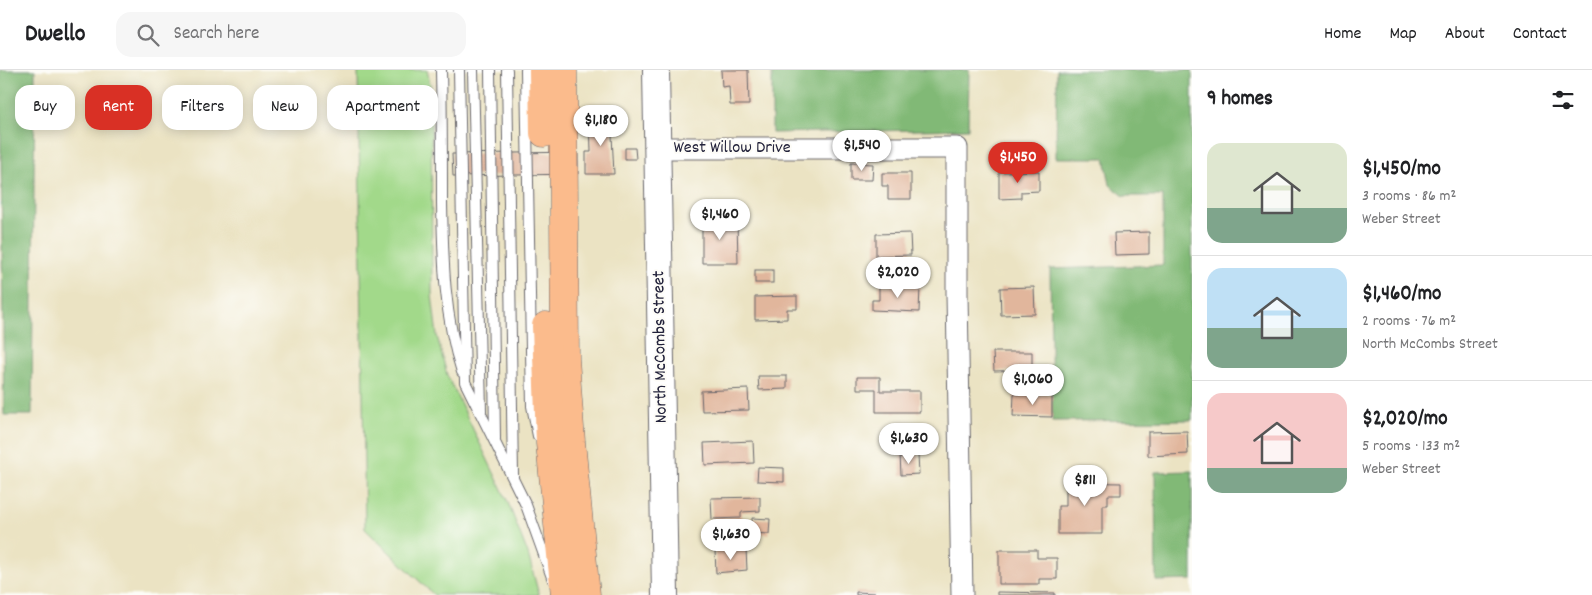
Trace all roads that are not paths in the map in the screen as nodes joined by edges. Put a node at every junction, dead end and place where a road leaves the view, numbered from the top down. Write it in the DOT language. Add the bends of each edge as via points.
graph roads {
  1 [pos="441,70"];
  2 [pos="459,70"];
  3 [pos="473,70"];
  4 [pos="490,70"];
  5 [pos="507,70"];
  6 [pos="526,70"];
  7 [pos="543,70"];
  8 [pos="562,70"];
  9 [pos="656,70"];
  10 [pos="658,148"];
  11 [pos="577,367"];
  12 [pos="465,382"];
  13 [pos="482,415"];
  14 [pos="570,442"];
  15 [pos="495,443"];
  16 [pos="554,476"];
  17 [pos="513,480"];
  18 [pos="558,595"];
  19 [pos="565,595"];
  20 [pos="586,595"];
  21 [pos="665,595"];
  22 [pos="962,595"];
  1 -- 12 [label="lane" via="447,309 454,350"];
  2 -- 12 [label="lane"];
  3 -- 13 [label="lane"];
  4 -- 15 [label="lane"];
  5 -- 17 [label="lane"];
  6 -- 16 [label="lane" via="532,406 540,444"];
  7 -- 16 [label="highway" via="546,360"];
  8 -- 14 [label="highway" via="565,359"];
  9 -- 10 [label="street, North McCombs Street"];
  10 -- 21 [label="street, North McCombs Street"];
  10 -- 22 [label="street, West Willow Drive" via="957,148"];
  11 -- 14 [label="lane"];
  12 -- 13 [label="lane"];
  13 -- 15 [label="lane"];
  14 -- 20 [label="highway"];
  15 -- 17 [label="lane"];
  16 -- 19 [label="highway"];
  17 -- 18 [label="lane" via="526,505"];
}
